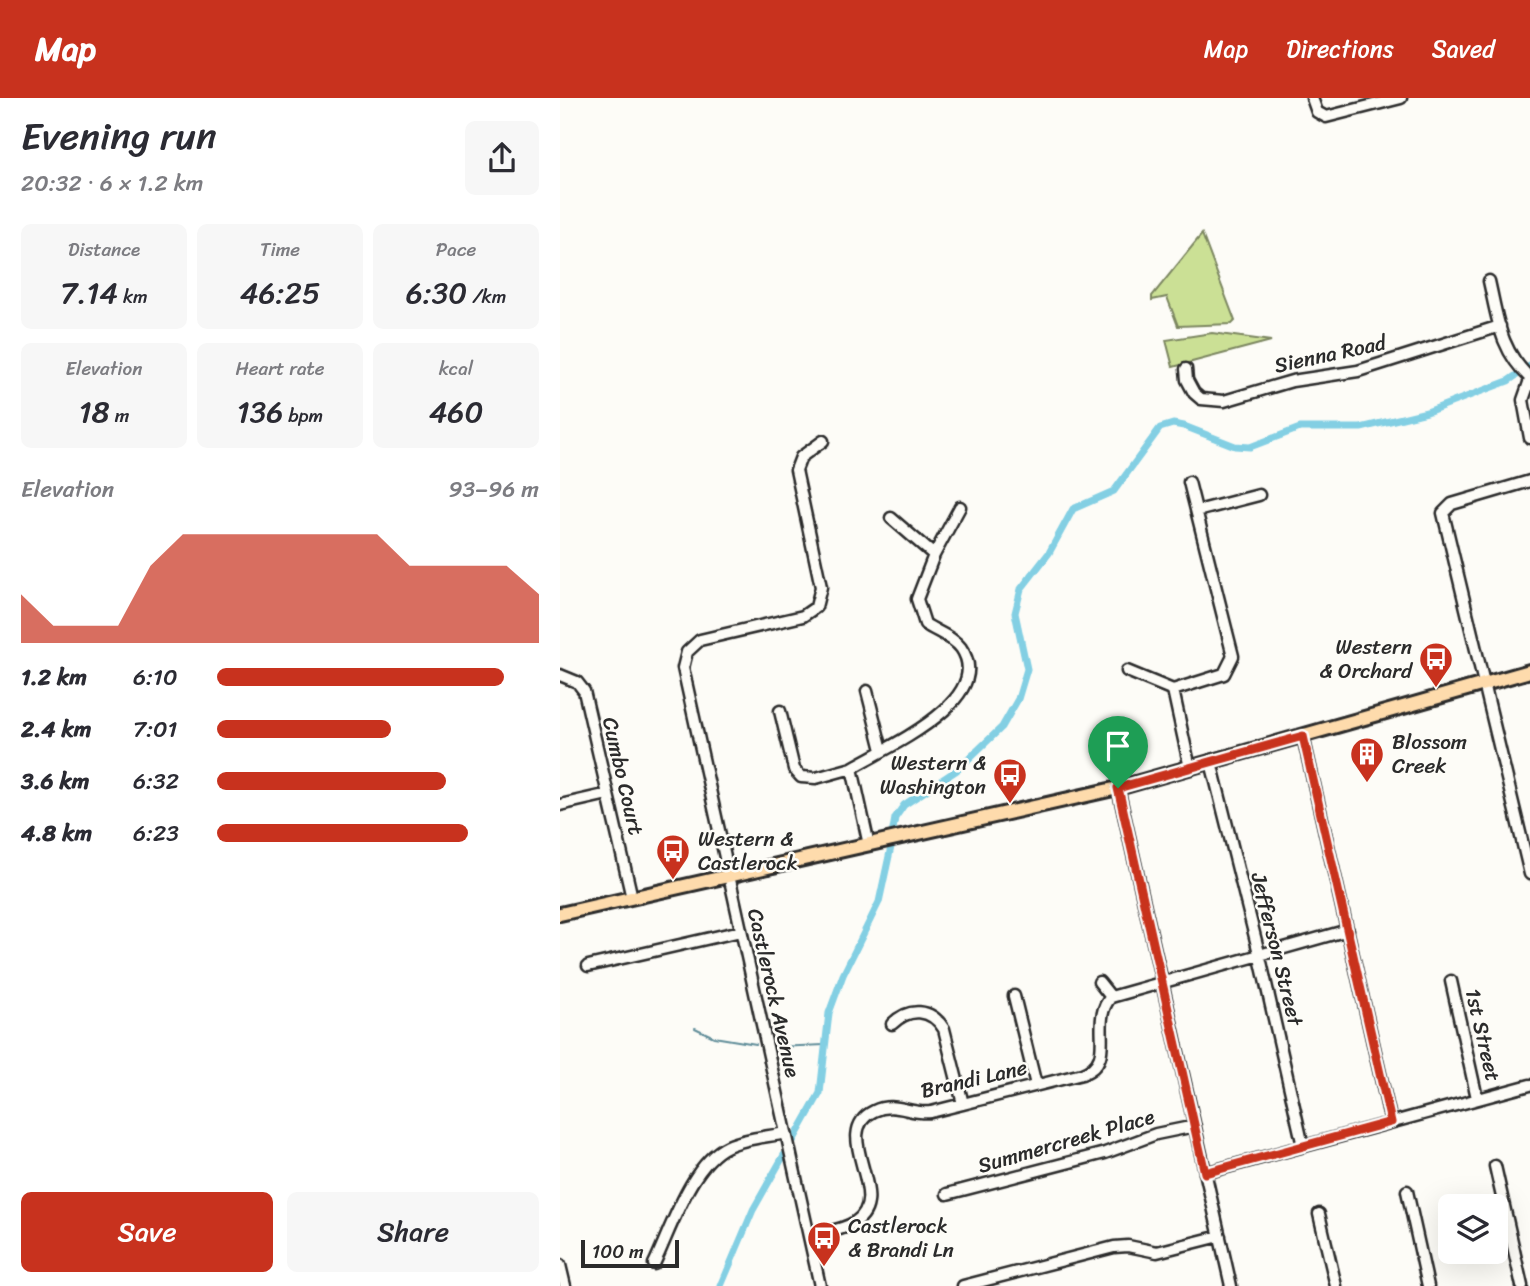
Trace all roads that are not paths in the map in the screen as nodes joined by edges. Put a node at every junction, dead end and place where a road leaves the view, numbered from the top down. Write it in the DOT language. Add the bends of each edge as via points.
graph roads {
  1 [pos="1312,98"];
  2 [pos="1401,98"];
  3 [pos="1489,281"];
  4 [pos="1500,326"];
  5 [pos="1186,369"];
  6 [pos="1526,375"];
  7 [pos="1530,438"];
  8 [pos="822,441"];
  9 [pos="1530,481"];
  10 [pos="1189,482"];
  11 [pos="1259,495"];
  12 [pos="960,507"];
  13 [pos="1197,511"];
  14 [pos="891,518"];
  15 [pos="934,555"];
  16 [pos="1127,671"];
  17 [pos="1530,671"];
  18 [pos="560,676"];
  19 [pos="1483,684"];
  20 [pos="1173,690"];
  21 [pos="867,691"];
  22 [pos="780,711"];
  23 [pos="1303,736"];
  24 [pos="882,750"];
  25 [pos="1211,762"];
  26 [pos="852,768"];
  27 [pos="1190,768"];
  28 [pos="1118,788"];
  29 [pos="608,794"];
  30 [pos="560,805"];
  31 [pos="869,845"];
  32 [pos="1530,874"];
  33 [pos="729,877"];
  34 [pos="632,898"];
  35 [pos="560,914"];
  36 [pos="1348,929"];
  37 [pos="741,931"];
  38 [pos="1259,953"];
  39 [pos="588,966"];
  40 [pos="1451,981"];
  41 [pos="1099,982"];
  42 [pos="1162,984"];
  43 [pos="1014,996"];
  44 [pos="1111,998"];
  45 [pos="892,1024"];
  46 [pos="1036,1085"];
  47 [pos="1530,1085"];
  48 [pos="1477,1098"];
  49 [pos="963,1104"];
  50 [pos="1391,1122"];
  51 [pos="1195,1126"];
  52 [pos="786,1133"];
  53 [pos="1303,1146"];
  54 [pos="1495,1166"];
  55 [pos="1205,1173"];
  56 [pos="1407,1191"];
  57 [pos="947,1194"];
  58 [pos="1319,1214"];
  59 [pos="809,1236"];
  60 [pos="1220,1236"];
  61 [pos="654,1264"];
  62 [pos="560,1265"];
  63 [pos="565,1286"];
  64 [pos="820,1286"];
  65 [pos="963,1286"];
  66 [pos="1231,1286"];
  67 [pos="1336,1286"];
  68 [pos="1429,1286"];
  69 [pos="1522,1286"];
  1 -- 2 [label="street" via="1317,112 1326,117"];
  3 -- 4 [label="street"];
  4 -- 5 [label="street, Sienna Road" via="1357,370 1292,381 1224,401 1201,399 1190,387"];
  4 -- 6 [label="street" via="1510,357"];
  6 -- 7 [label="street"];
  8 -- 33 [label="street, Castlerock Avenue" via="801,457 796,470 821,587 816,607 803,616 700,640 684,660"];
  9 -- 19 [label="street" via="1452,503 1443,510"];
  10 -- 13 [label="street"];
  11 -- 13 [label="street"];
  12 -- 15 [label="street"];
  13 -- 20 [label="street" via="1233,656 1224,674"];
  14 -- 15 [label="street"];
  15 -- 24 [label="street" via="918,592 918,607 925,624 960,646 968,666 967,683 940,715"];
  16 -- 20 [label="street"];
  17 -- 19 [label="main road"];
  18 -- 29 [label="street, Cumbo Court" via="577,682 584,691"];
  19 -- 23 [label="main road"];
  19 -- 32 [label="street"];
  20 -- 27 [label="street"];
  21 -- 24 [label="street"];
  22 -- 26 [label="street" via="794,769 801,777 816,778"];
  23 -- 25 [label="main road"];
  23 -- 36 [label="street"];
  24 -- 26 [label="street"];
  25 -- 27 [label="main road"];
  25 -- 38 [label="street, Jefferson Street"];
  26 -- 31 [label="street"];
  27 -- 28 [label="main road"];
  28 -- 31 [label="main road"];
  28 -- 42 [label="street"];
  29 -- 30 [label="street"];
  29 -- 34 [label="street, Cumbo Court"];
  31 -- 33 [label="main road"];
  33 -- 34 [label="main road"];
  33 -- 37 [label="street, Castlerock Avenue"];
  34 -- 35 [label="main road"];
  36 -- 38 [label="street"];
  36 -- 50 [label="street"];
  37 -- 39 [label="street"];
  37 -- 52 [label="street, Castlerock Avenue"];
  38 -- 42 [label="street"];
  38 -- 53 [label="street, Jefferson Street"];
  40 -- 48 [label="street, 1st Street"];
  41 -- 44 [label="street"];
  42 -- 44 [label="street"];
  42 -- 51 [label="street"];
  43 -- 46 [label="street"];
  44 -- 46 [label="street, Brandi Lane" via="1100,1020 1103,1051 1095,1066 1082,1074"];
  45 -- 49 [label="street" via="914,1011 926,1012 939,1021"];
  46 -- 49 [label="street, Brandi Lane"];
  47 -- 48 [label="street"];
  48 -- 50 [label="street"];
  49 -- 59 [label="street, Brandi Lane" via="923,1113 891,1107 867,1116 857,1137 867,1209 851,1225"];
  50 -- 53 [label="street"];
  51 -- 55 [label="street"];
  51 -- 57 [label="street, Summercreek Place"];
  52 -- 59 [label="street, Castlerock Avenue"];
  52 -- 61 [label="street" via="731,1145 709,1158"];
  53 -- 55 [label="street"];
  54 -- 69 [label="street"];
  55 -- 60 [label="street"];
  56 -- 68 [label="street"];
  58 -- 67 [label="street"];
  59 -- 64 [label="street, Castlerock Avenue"];
  60 -- 65 [label="street" via="1157,1252 1114,1247"];
  60 -- 66 [label="street"];
  62 -- 63 [label="street"];
}
